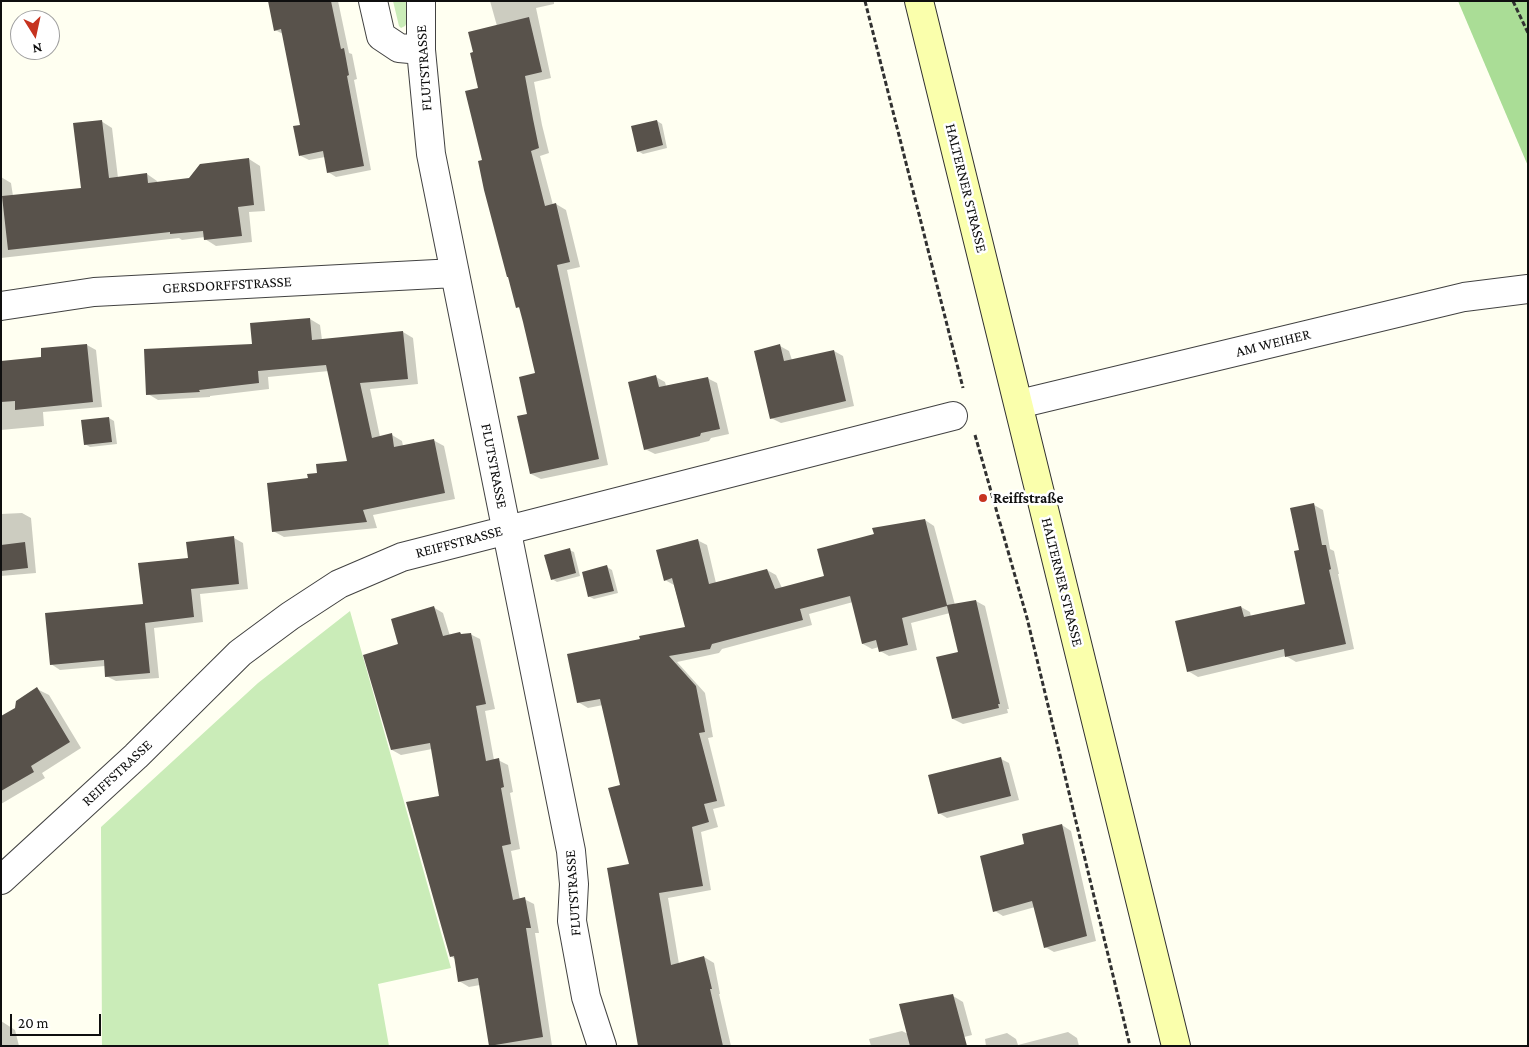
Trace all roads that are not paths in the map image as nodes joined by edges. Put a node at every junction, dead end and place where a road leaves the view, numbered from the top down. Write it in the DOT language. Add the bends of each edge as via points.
graph roads {
  1 [pos="373,1"];
  2 [pos="421,1"];
  3 [pos="920,1"];
  4 [pos="421,50"];
  5 [pos="454,273"];
  6 [pos="1528,289"];
  7 [pos="1,306"];
  8 [pos="1019,404"];
  9 [pos="961,414"];
  10 [pos="506,530"];
  11 [pos="1,880"];
  12 [pos="602,1046"];
  13 [pos="1176,1046"];
  1 -- 4 [label="street" via="381,36 399,48"];
  2 -- 4 [label="street, FLUTSTRASSE"];
  3 -- 8 [label="main road, HALTERNER STRASSE"];
  4 -- 5 [label="street, FLUTSTRASSE" via="431,154"];
  5 -- 7 [label="street, GERSDORFFSTRASSE" via="94,292"];
  5 -- 10 [label="street, FLUTSTRASSE"];
  6 -- 8 [label="street, AM WEIHER" via="1464,297"];
  8 -- 13 [label="main road, HALTERNER STRASSE"];
  9 -- 10 [label="street, REIFFSTRASSE"];
  10 -- 11 [label="street, REIFFSTRASSE" via="402,558 339,584 290,616 240,653 136,756"];
  10 -- 12 [label="street, FLUTSTRASSE" via="571,851 574,884 572,921 586,997"];
}
